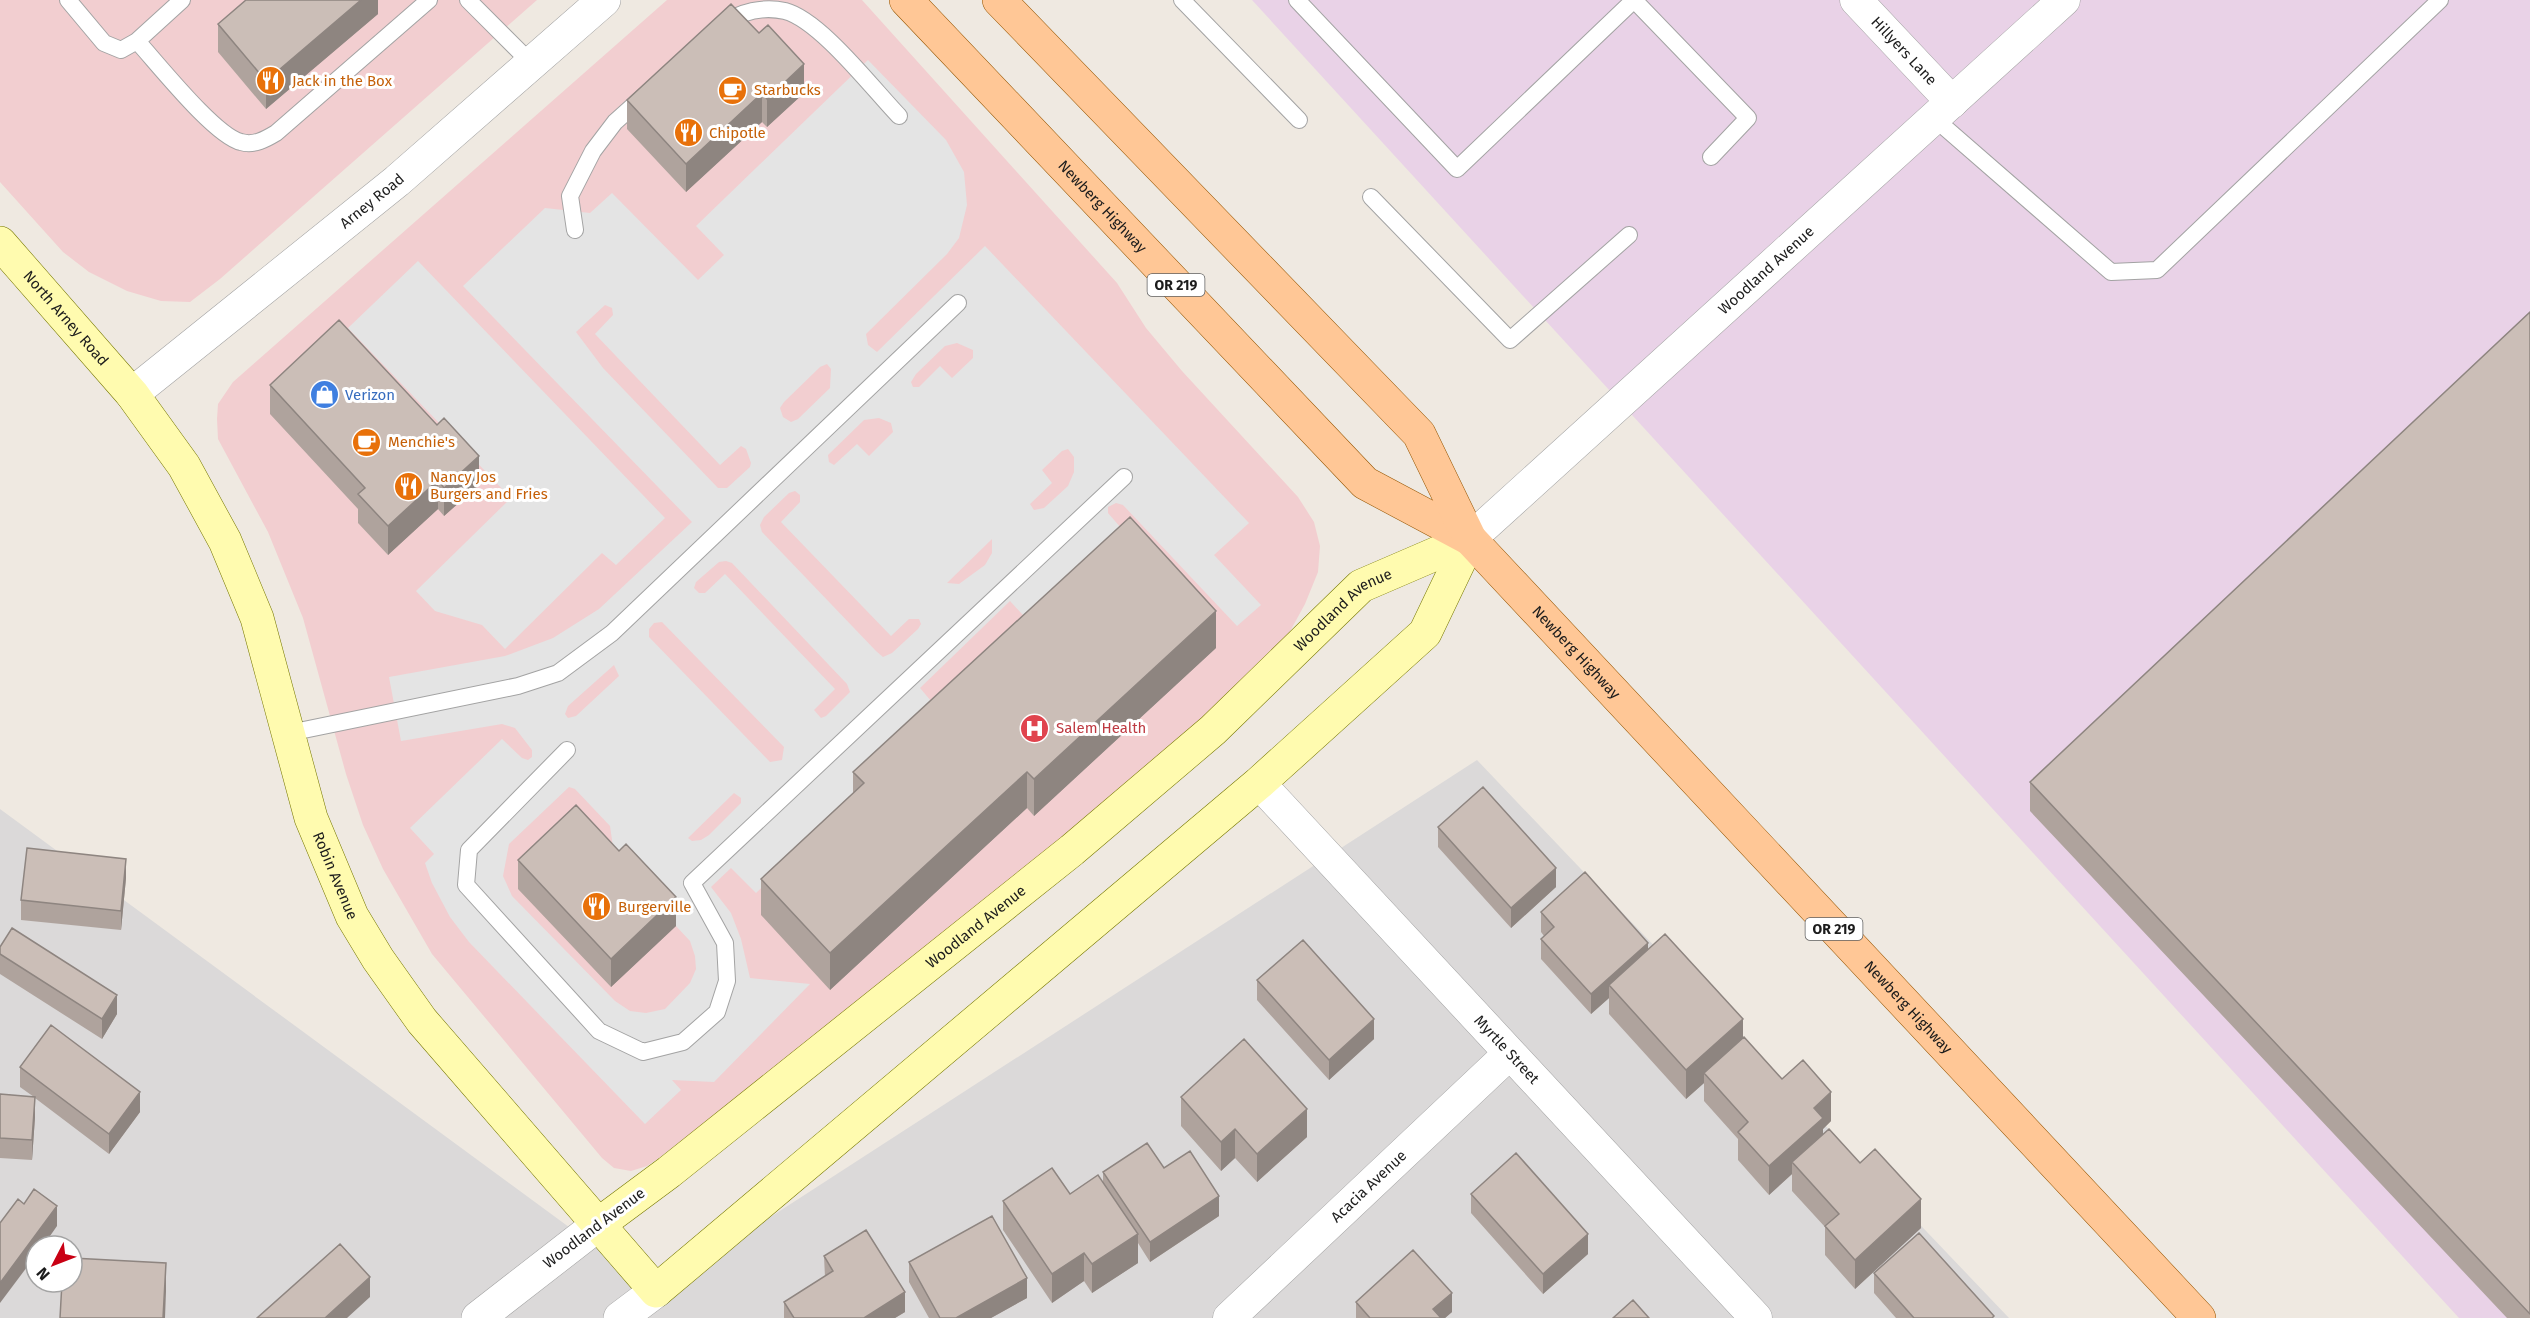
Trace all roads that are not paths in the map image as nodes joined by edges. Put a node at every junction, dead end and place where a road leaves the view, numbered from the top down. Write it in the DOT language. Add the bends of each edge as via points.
graph roads {
  1 [pos="68,0"];
  2 [pos="182,0"];
  3 [pos="429,0"];
  4 [pos="468,0"];
  5 [pos="604,0"];
  6 [pos="906,0"];
  7 [pos="999,0"];
  8 [pos="1182,0"];
  9 [pos="1297,0"];
  10 [pos="1634,0"];
  11 [pos="1856,0"];
  12 [pos="2064,0"];
  13 [pos="2440,0"];
  14 [pos="708,38"];
  15 [pos="137,41"];
  16 [pos="531,63"];
  17 [pos="657,84"];
  18 [pos="1943,110"];
  19 [pos="899,116"];
  20 [pos="1299,120"];
  21 [pos="1711,157"];
  22 [pos="1371,197"];
  23 [pos="575,230"];
  24 [pos="1629,235"];
  25 [pos="0,243"];
  26 [pos="958,303"];
  27 [pos="132,394"];
  28 [pos="1124,477"];
  29 [pos="1470,539"];
  30 [pos="289,733"];
  31 [pos="567,750"];
  32 [pos="1259,783"];
  33 [pos="1509,1054"];
  34 [pos="599,1224"];
  35 [pos="656,1291"];
  36 [pos="478,1318"];
  37 [pos="620,1318"];
  38 [pos="1228,1318"];
  39 [pos="1756,1318"];
  40 [pos="2199,1318"];
  1 -- 15 [label="lane" via="104,43 121,50"];
  2 -- 15 [label="lane"];
  3 -- 15 [label="lane" via="262,141 241,142 217,128"];
  4 -- 16 [label="lane"];
  5 -- 16 [label="street, Arney Road"];
  6 -- 29 [label="main road, Newberg Highway / OR 219" via="1365,483"];
  7 -- 29 [label="main road, Newberg Highway / OR 219" via="1419,434"];
  8 -- 20 [label="lane"];
  9 -- 10 [label="lane" via="1457,168"];
  10 -- 21 [label="lane" via="1748,118"];
  11 -- 18 [label="street, Hillyers Lane"];
  12 -- 18 [label="street, Woodland Avenue"];
  13 -- 18 [label="lane" via="2157,270 2111,272"];
  14 -- 19 [label="lane" via="725,22 758,9 786,11 816,28"];
  16 -- 27 [label="street, Arney Road" via="397,181"];
  17 -- 23 [label="lane" via="615,122 593,151 570,196"];
  18 -- 29 [label="street, Woodland Avenue"];
  22 -- 24 [label="lane" via="1510,340"];
  25 -- 27 [label="main road, North Arney Road"];
  26 -- 30 [label="lane" via="612,633 558,673 518,686"];
  27 -- 30 [label="main road, Robin Avenue" via="184,466 225,541 257,618"];
  28 -- 31 [label="lane" via="692,883 725,943 728,981 717,1012 683,1042 643,1052 599,1031 466,885 469,850"];
  29 -- 32 [label="main road, Woodland Avenue" via="1425,633"];
  29 -- 34 [label="main road, Woodland Avenue" via="1361,586 1213,730 1072,850"];
  29 -- 40 [label="main road, Newberg Highway / OR 219"];
  30 -- 34 [label="main road, Robin Avenue" via="311,818 325,854 352,916 378,958 422,1021"];
  32 -- 33 [label="street, Myrtle Street"];
  32 -- 35 [label="main road, Woodland Avenue"];
  33 -- 38 [label="street, Acacia Avenue"];
  33 -- 39 [label="street, Myrtle Street"];
  34 -- 35 [label="main road, Robin Avenue"];
  34 -- 36 [label="street, Woodland Avenue"];
  35 -- 37 [label="street, Woodland Avenue"];
}
